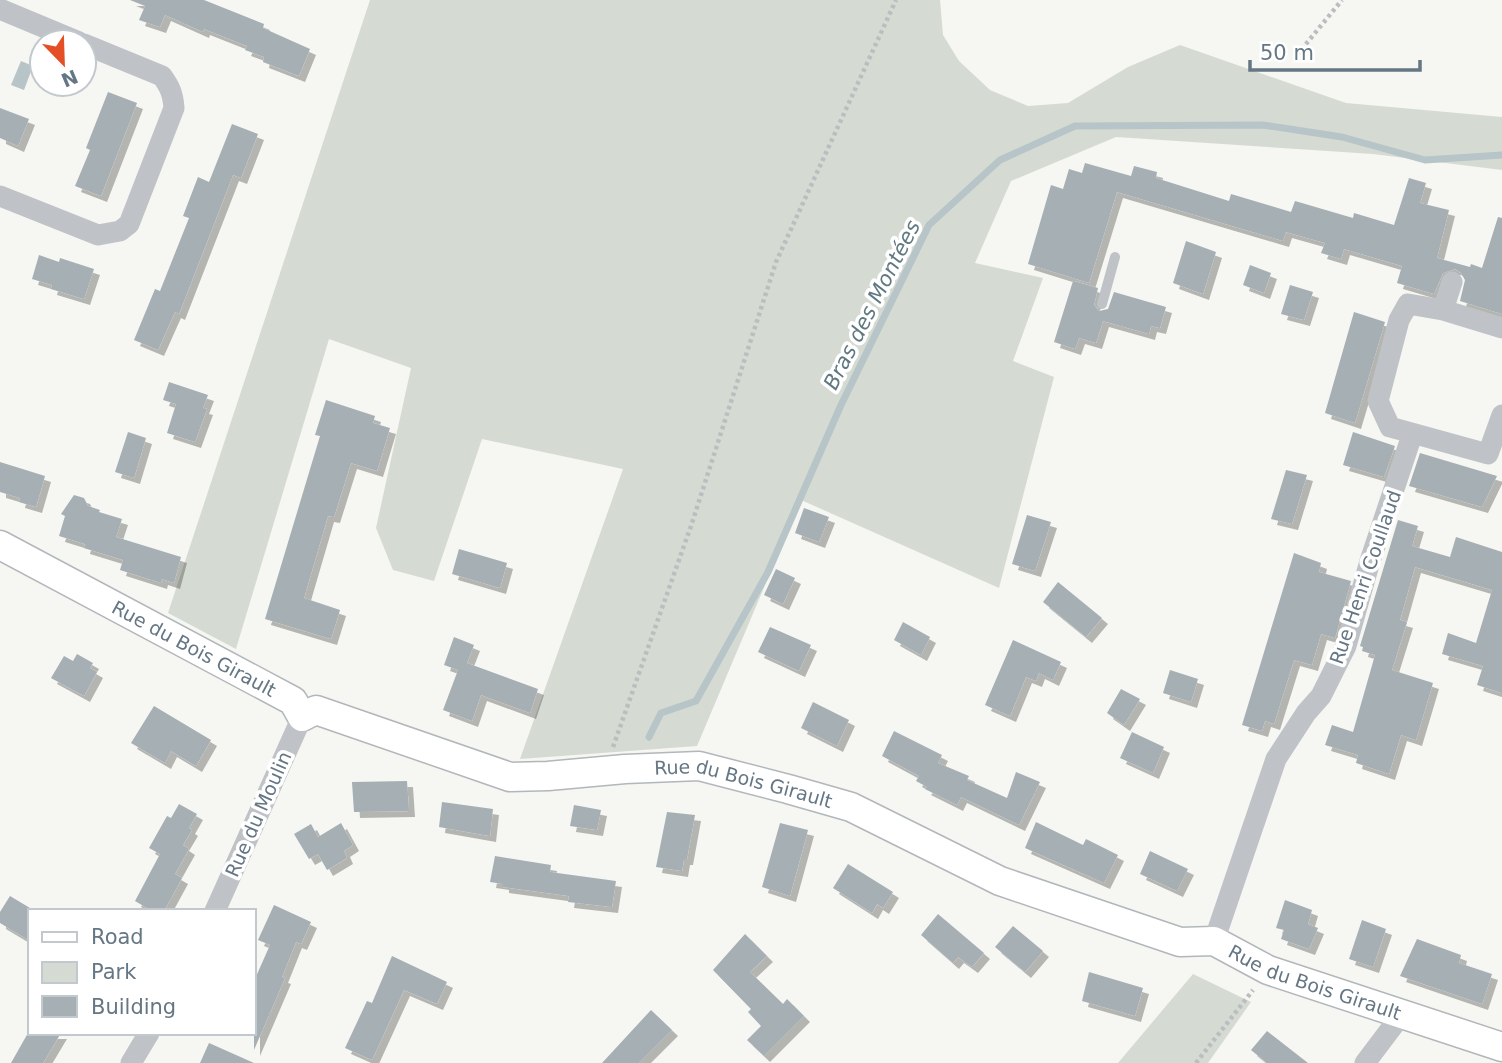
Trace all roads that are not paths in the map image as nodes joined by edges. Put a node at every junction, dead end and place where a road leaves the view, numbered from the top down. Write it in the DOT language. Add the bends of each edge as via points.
graph roads {
  1 [pos="0,9"];
  2 [pos="45,28"];
  3 [pos="98,50"];
  4 [pos="0,196"];
  5 [pos="1115,257"];
  6 [pos="1452,282"];
  7 [pos="1102,304"];
  8 [pos="1443,310"];
  9 [pos="1502,328"];
  10 [pos="1502,415"];
  11 [pos="1412,435"];
  12 [pos="0,545"];
  13 [pos="302,717"];
  14 [pos="216,909"];
  15 [pos="1214,941"];
  16 [pos="1402,1014"];
  17 [pos="148,1035"];
  18 [pos="1502,1046"];
  19 [pos="131,1063"];
  20 [pos="1364,1063"];
  1 -- 2 [label="street"];
  3 -- 4 [label="street" via="162,76 174,99 129,224 120,231 97,235"];
  5 -- 7 [label="lane"];
  6 -- 8 [label="street"];
  8 -- 9 [label="street"];
  8 -- 11 [label="street" via="1408,304 1399,320 1378,401 1390,428"];
  10 -- 11 [label="street" via="1488,454"];
  11 -- 15 [label="street, Rue Henri Coullaud" via="1346,646 1321,696 1276,759"];
  12 -- 13 [label="street, Rue du Bois Girault" via="293,701"];
  13 -- 14 [label="street, Rue du Moulin"];
  13 -- 15 [label="street, Rue du Bois Girault" via="316,710 510,777 699,766 851,807 1012,886 1180,942"];
  15 -- 16 [label="street, Rue du Bois Girault" via="1268,970"];
  16 -- 18 [label="street, Rue du Bois Girault"];
  16 -- 20 [label="street"];
  17 -- 19 [label="street"];
}
